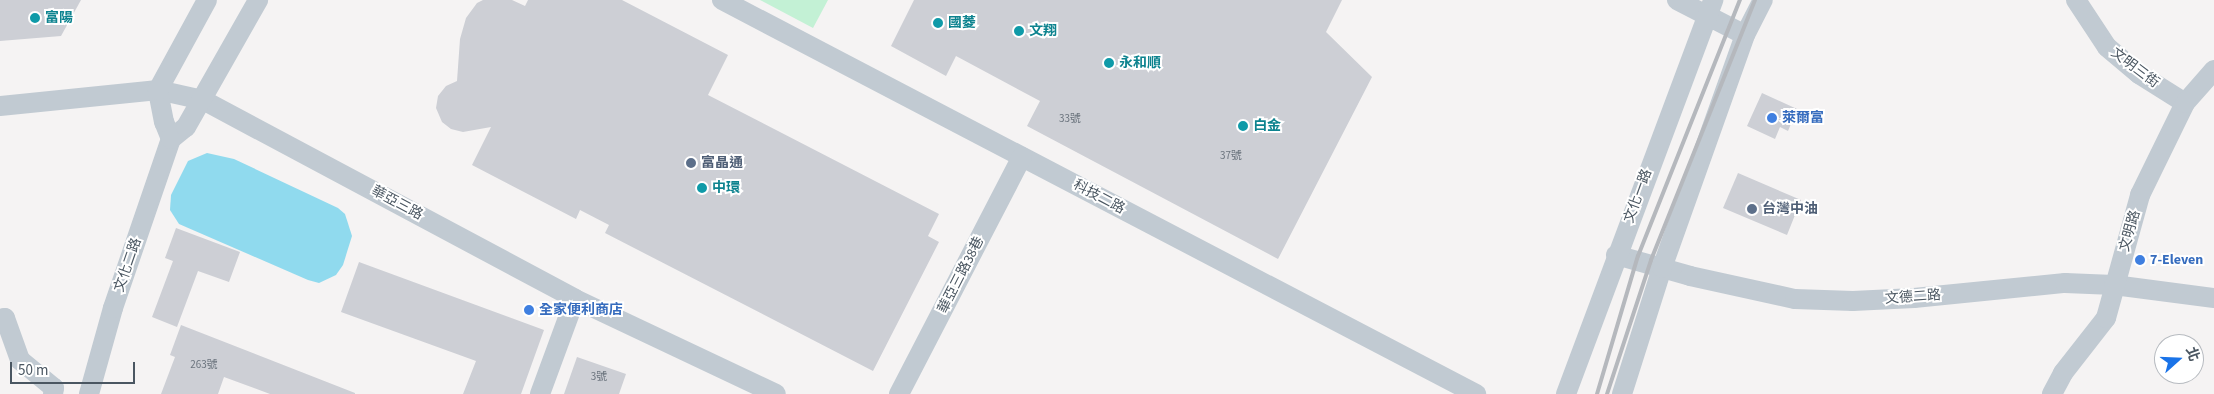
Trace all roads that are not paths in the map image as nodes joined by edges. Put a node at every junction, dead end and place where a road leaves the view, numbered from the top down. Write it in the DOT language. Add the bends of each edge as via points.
graph roads {
  1 [pos="207,0"];
  2 [pos="258,0"];
  3 [pos="722,0"];
  4 [pos="1677,0"];
  5 [pos="1763,0"];
  6 [pos="2076,0"];
  7 [pos="1709,7"];
  8 [pos="1745,35"];
  9 [pos="2214,70"];
  10 [pos="158,90"];
  11 [pos="204,100"];
  12 [pos="2185,103"];
  13 [pos="0,106"];
  14 [pos="171,138"];
  15 [pos="1022,157"];
  16 [pos="1616,255"];
  17 [pos="1662,268"];
  18 [pos="2114,285"];
  19 [pos="2214,298"];
  20 [pos="575,299"];
  21 [pos="0,319"];
  22 [pos="53,394"];
  23 [pos="89,394"];
  24 [pos="540,394"];
  25 [pos="776,394"];
  26 [pos="899,394"];
  27 [pos="1476,394"];
  28 [pos="1566,394"];
  29 [pos="1622,394"];
  30 [pos="2052,394"];
  1 -- 10 [label="street"];
  2 -- 11 [label="street, 文化二路"];
  3 -- 15 [label="street, 科技二路"];
  4 -- 7 [label="street"];
  5 -- 8 [label="street"];
  6 -- 12 [label="street, 文明三街" via="2107,47 2139,74"];
  7 -- 8 [label="street"];
  7 -- 16 [label="street, 文化一路"];
  8 -- 17 [label="street"];
  9 -- 12 [label="street, 文明路"];
  10 -- 11 [label="street, 華亞三路"];
  10 -- 13 [label="street, 華亞三路"];
  10 -- 14 [label="street" via="164,122"];
  11 -- 14 [label="street, 文化二路" via="186,127"];
  11 -- 20 [label="street, 華亞三路"];
  12 -- 18 [label="street, 文明路" via="2140,196"];
  14 -- 23 [label="street, 文化二路" via="113,308"];
  15 -- 26 [label="street, 華亞三路38巷"];
  15 -- 27 [label="street, 科技二路"];
  16 -- 17 [label="street, 文德二路"];
  16 -- 28 [label="street, 文化一路"];
  17 -- 18 [label="street, 文德二路" via="1795,299 1914,298 2065,283"];
  17 -- 29 [label="street"];
  18 -- 19 [label="street, 文德二路"];
  18 -- 30 [label="street, 文明路" via="2106,318"];
  20 -- 24 [label="street"];
  20 -- 25 [label="street, 華亞三路"];
  21 -- 22 [label="street" via="5,318 20,360 54,388"];
}
